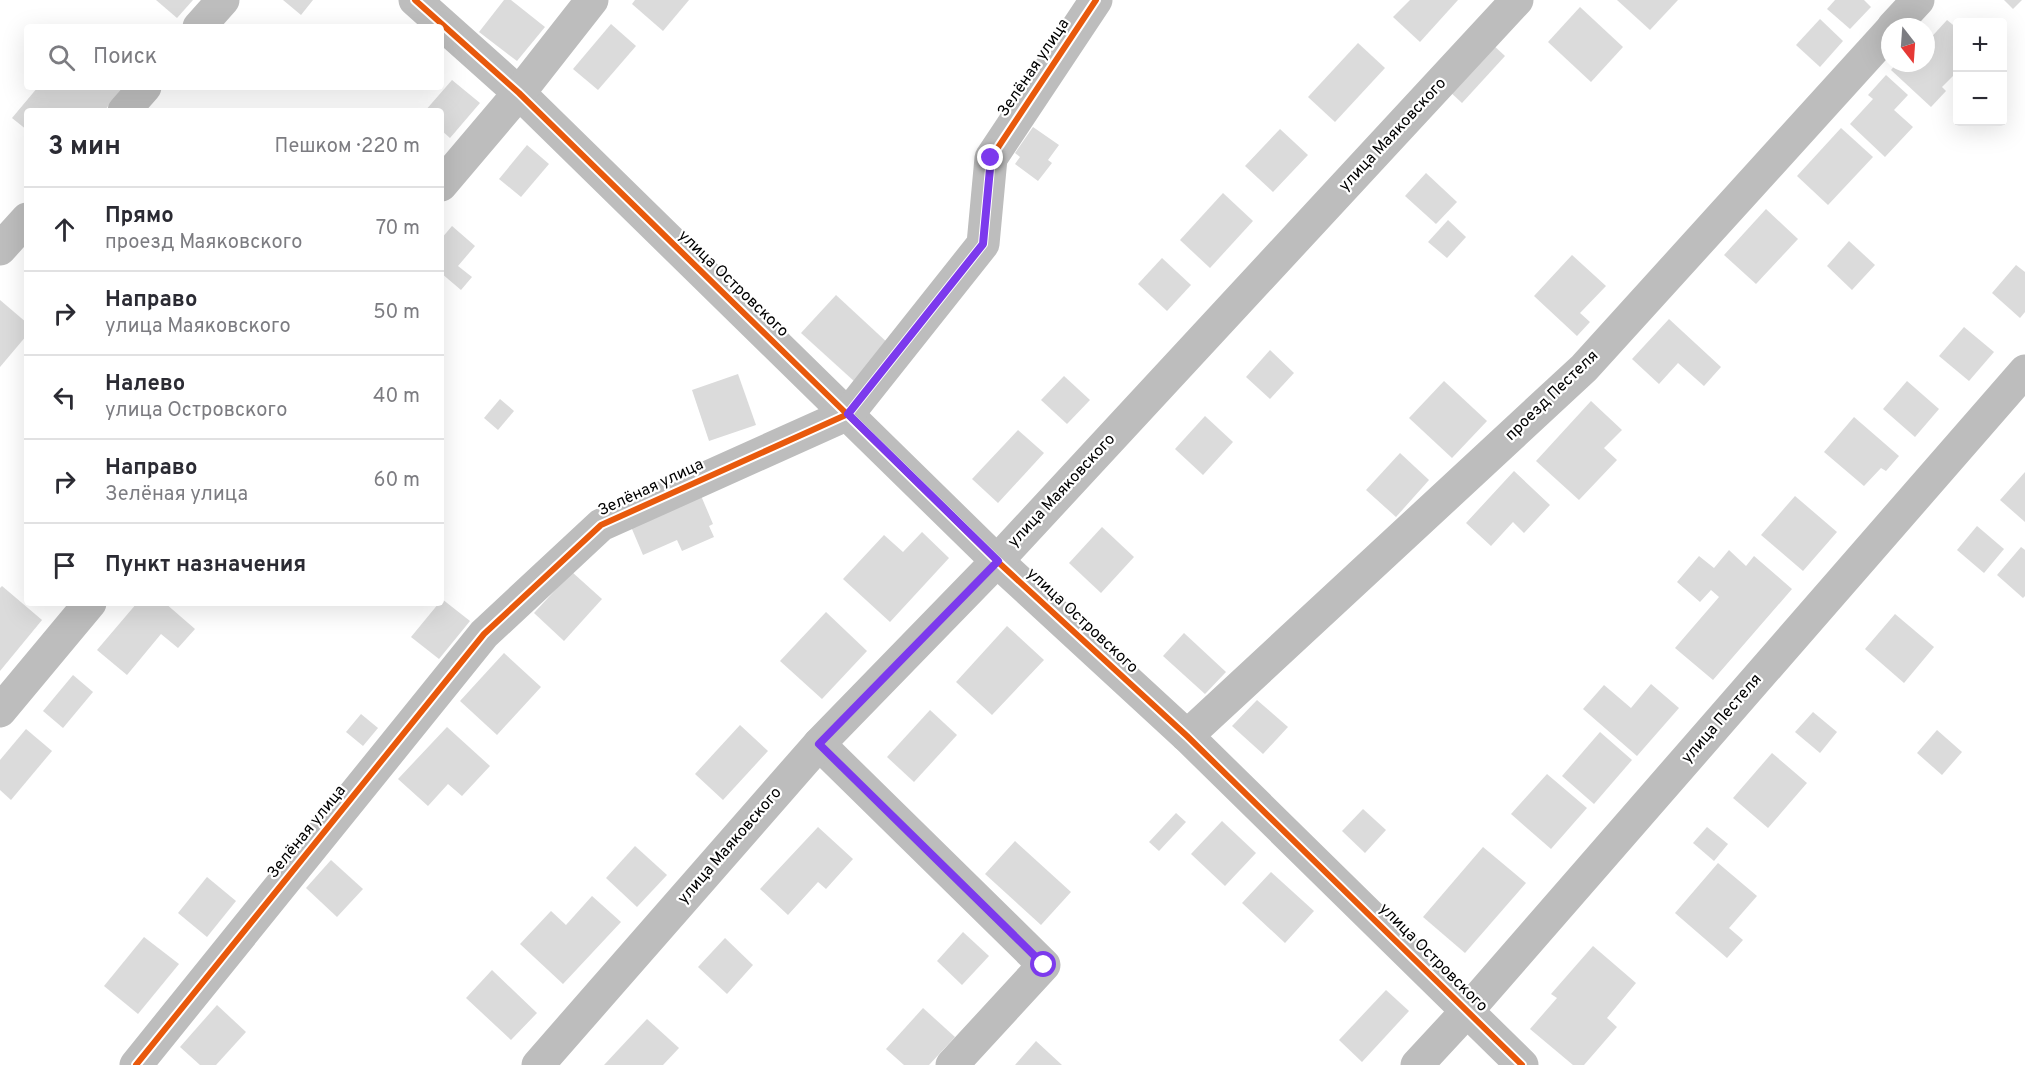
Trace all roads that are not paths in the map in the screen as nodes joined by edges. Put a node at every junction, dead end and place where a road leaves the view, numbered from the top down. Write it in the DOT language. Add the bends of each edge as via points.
graph roads {
  1 [pos="224,0"];
  2 [pos="415,0"];
  3 [pos="591,0"];
  4 [pos="1096,0"];
  5 [pos="1517,0"];
  6 [pos="1918,0"];
  7 [pos="1901,18"];
  8 [pos="202,24"];
  9 [pos="442,24"];
  10 [pos="444,26"];
  11 [pos="1881,41"];
  12 [pos="142,90"];
  13 [pos="519,93"];
  14 [pos="127,108"];
  15 [pos="444,181"];
  16 [pos="24,222"];
  17 [pos="0,249"];
  18 [pos="2025,371"];
  19 [pos="848,414"];
  20 [pos="998,561"];
  21 [pos="88,606"];
  22 [pos="0,711"];
  23 [pos="1187,736"];
  24 [pos="819,744"];
  25 [pos="1467,1011"];
  26 [pos="136,1065"];
  27 [pos="538,1065"];
  28 [pos="952,1065"];
  29 [pos="1417,1065"];
  30 [pos="1521,1065"];
  1 -- 8 [label="street"];
  2 -- 9 [label="street, улица Островского"];
  3 -- 13 [label="street"];
  4 -- 19 [label="street, Зелёная улица" via="991,158 983,244"];
  5 -- 20 [label="street, улица Маяковского"];
  6 -- 7 [label="street"];
  10 -- 13 [label="street, улица Островского"];
  11 -- 23 [label="street, проезд Пестеля" via="1584,368"];
  12 -- 14 [label="street"];
  13 -- 15 [label="street"];
  13 -- 19 [label="street, улица Островского"];
  16 -- 17 [label="street"];
  18 -- 25 [label="street, улица Пестеля"];
  19 -- 20 [label="street, улица Островского"];
  19 -- 26 [label="street, Зелёная улица" via="601,525 484,634"];
  20 -- 23 [label="street, улица Островского"];
  20 -- 24 [label="street, улица Маяковского"];
  21 -- 22 [label="street"];
  23 -- 25 [label="street, улица Островского"];
  24 -- 27 [label="street, улица Маяковского"];
  24 -- 28 [label="street" via="1044,965"];
  25 -- 29 [label="street, улица Пестеля"];
  25 -- 30 [label="street, улица Островского"];
}
